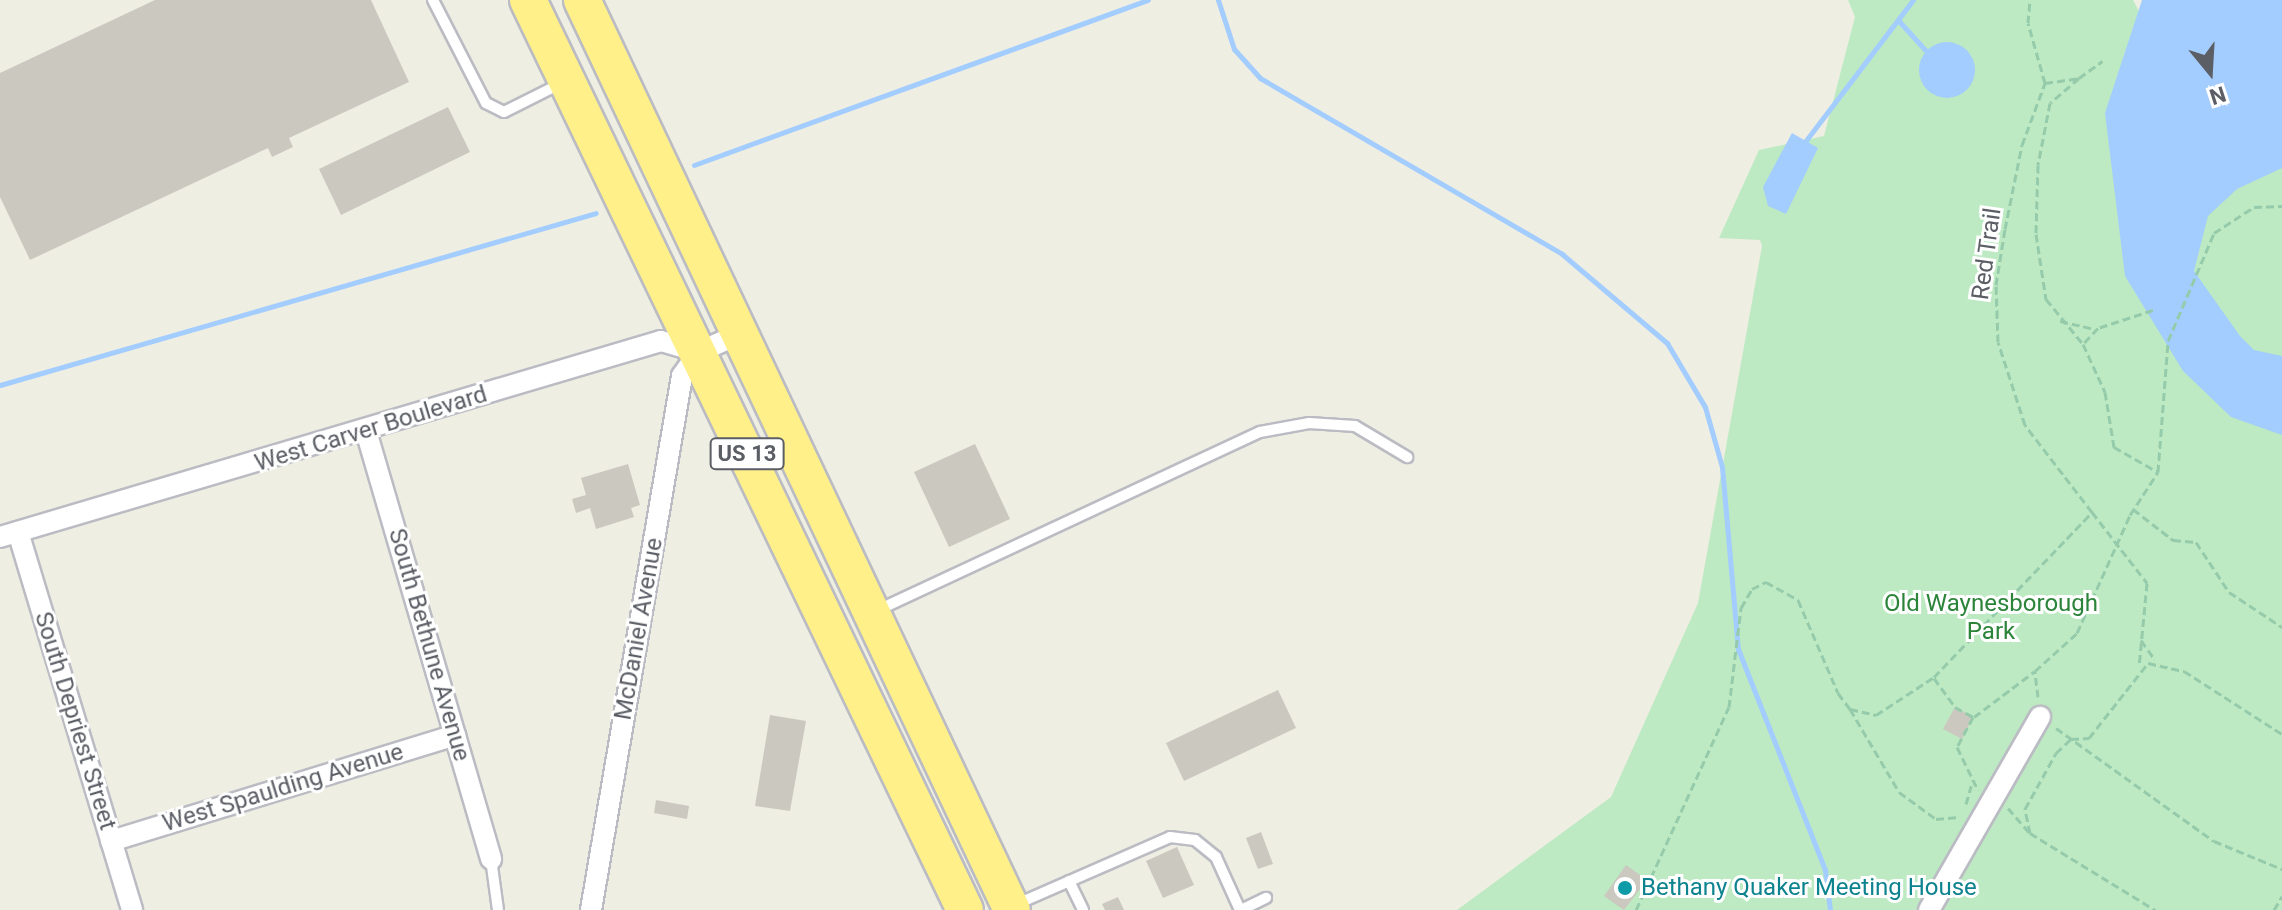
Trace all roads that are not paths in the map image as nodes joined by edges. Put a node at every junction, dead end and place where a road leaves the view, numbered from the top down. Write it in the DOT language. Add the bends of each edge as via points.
graph roads {
  1 [pos="433,0"];
  2 [pos="528,0"];
  3 [pos="582,0"];
  4 [pos="564,82"];
  5 [pos="739,334"];
  6 [pos="699,352"];
  7 [pos="366,431"];
  8 [pos="1407,457"];
  9 [pos="9,534"];
  10 [pos="872,612"];
  11 [pos="2040,717"];
  12 [pos="455,735"];
  13 [pos="111,841"];
  14 [pos="491,859"];
  15 [pos="1069,881"];
  16 [pos="1266,898"];
  17 [pos="1009,909"];
  18 [pos="132,910"];
  19 [pos="498,910"];
  20 [pos="591,910"];
  21 [pos="965,910"];
  22 [pos="1083,910"];
  23 [pos="1240,910"];
  24 [pos="1929,910"];
  1 -- 4 [label="lane" via="486,103 504,112"];
  2 -- 4 [label="highway, US 13"];
  3 -- 5 [label="highway, US 13"];
  4 -- 6 [label="highway, US 13"];
  5 -- 6 [label="street"];
  5 -- 10 [label="highway, US 13"];
  6 -- 7 [label="street, West Carver Boulevard" via="661,341"];
  6 -- 20 [label="street, McDaniel Avenue" via="682,376"];
  6 -- 21 [label="highway, US 13"];
  7 -- 9 [label="street, West Carver Boulevard"];
  7 -- 12 [label="street, South Bethune Avenue"];
  8 -- 10 [label="lane" via="1355,426 1309,423 1260,432"];
  9 -- 13 [label="street, South Depriest Street"];
  10 -- 17 [label="highway, US 13"];
  11 -- 24 [label="street"];
  12 -- 13 [label="street, West Spaulding Avenue"];
  12 -- 14 [label="street, South Bethune Avenue"];
  13 -- 18 [label="street, South Depriest Street"];
  14 -- 19 [label="lane"];
  15 -- 17 [label="lane"];
  15 -- 22 [label="lane"];
  15 -- 23 [label="lane" via="1170,837 1195,840 1216,857"];
  16 -- 23 [label="lane"];
}
